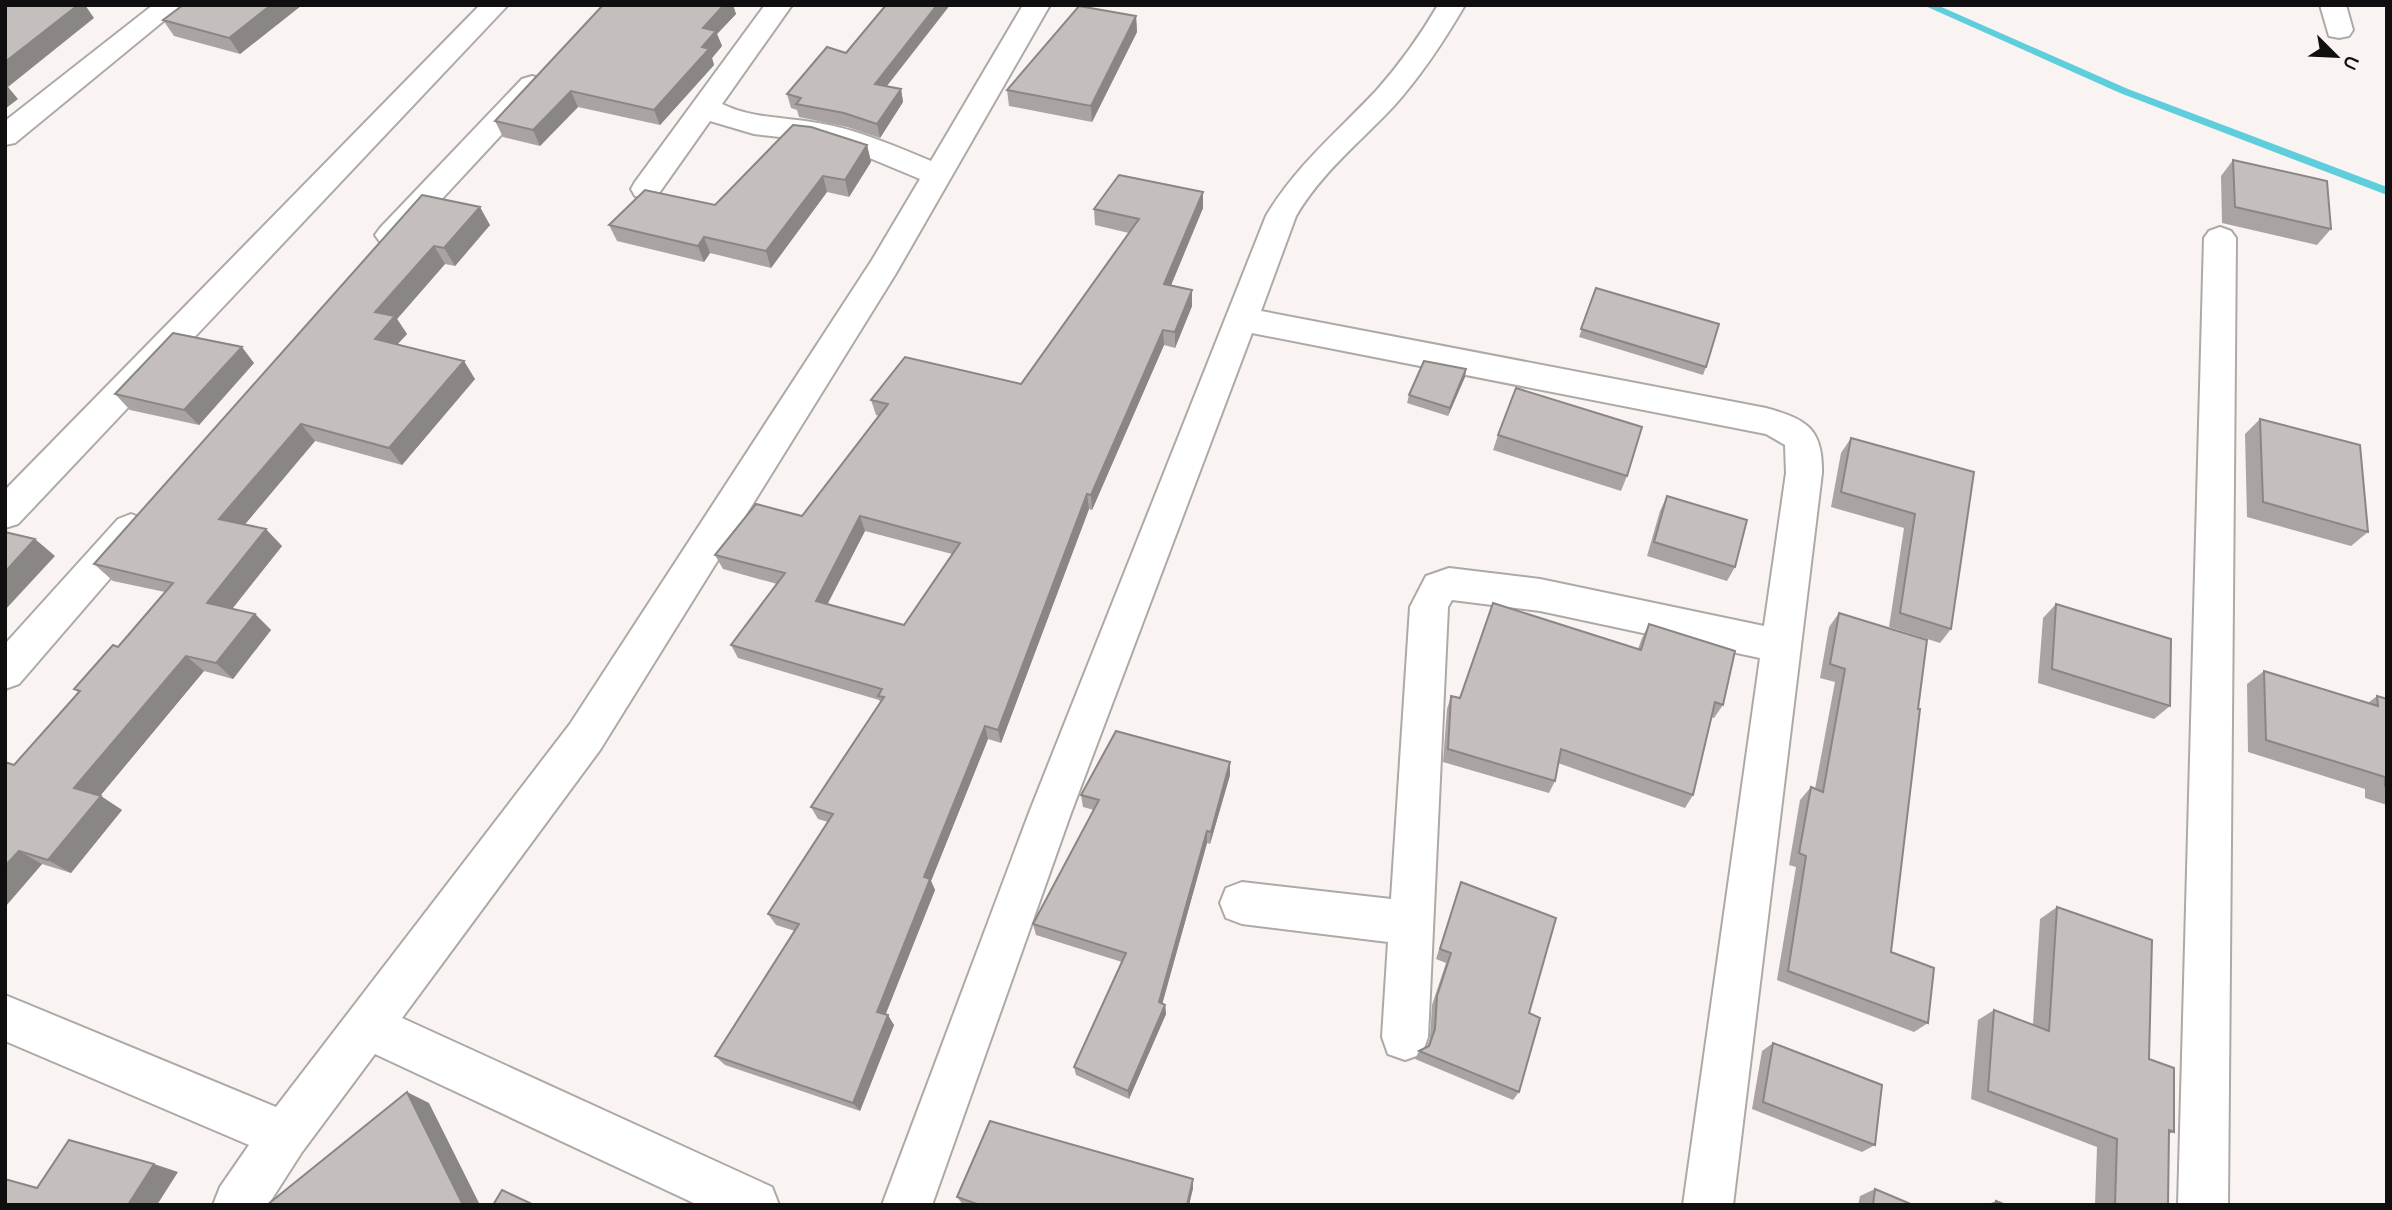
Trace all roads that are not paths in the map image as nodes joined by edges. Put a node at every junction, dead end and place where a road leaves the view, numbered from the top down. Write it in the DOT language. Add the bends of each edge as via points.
graph roads {
  1 [pos="170,5"];
  2 [pos="495,5"];
  3 [pos="779,5"];
  4 [pos="1037,5"];
  5 [pos="1452,5"];
  6 [pos="550,66"];
  7 [pos="704,106"];
  8 [pos="5,136"];
  9 [pos="938,175"];
  10 [pos="646,189"];
  11 [pos="2220,238"];
  12 [pos="369,260"];
  13 [pos="1242,319"];
  14 [pos="151,507"];
  15 [pos="5,514"];
  16 [pos="1780,646"];
  17 [pos="5,672"];
  18 [pos="1242,903"];
  19 [pos="1411,923"];
  20 [pos="5,1018"];
  21 [pos="369,1027"];
  22 [pos="1405,1037"];
  23 [pos="285,1135"];
  24 [pos="238,1205"];
  25 [pos="754,1205"];
  26 [pos="907,1205"];
  27 [pos="1708,1205"];
  28 [pos="2203,1205"];
  1 -- 8 [label="street"];
  2 -- 15 [label="street"];
  3 -- 7 [label="street"];
  4 -- 9 [label="street"];
  5 -- 13 [label="street" via="1415,62 1377,107 1314,166 1288,202"];
  6 -- 12 [label="street"];
  7 -- 9 [label="street" via="754,125 819,132"];
  7 -- 10 [label="street"];
  9 -- 21 [label="street" via="585,737"];
  11 -- 28 [label="street"];
  13 -- 16 [label="street" via="1793,430 1805,448 1804,473"];
  13 -- 26 [label="street" via="1050,813"];
  14 -- 17 [label="street"];
  16 -- 19 [label="street" via="1540,595 1456,584 1439,587 1429,607"];
  16 -- 27 [label="street"];
  18 -- 19 [label="street"];
  19 -- 22 [label="street"];
  20 -- 23 [label="street"];
  21 -- 23 [label="street"];
  21 -- 25 [label="street"];
  23 -- 24 [label="street"];
}
